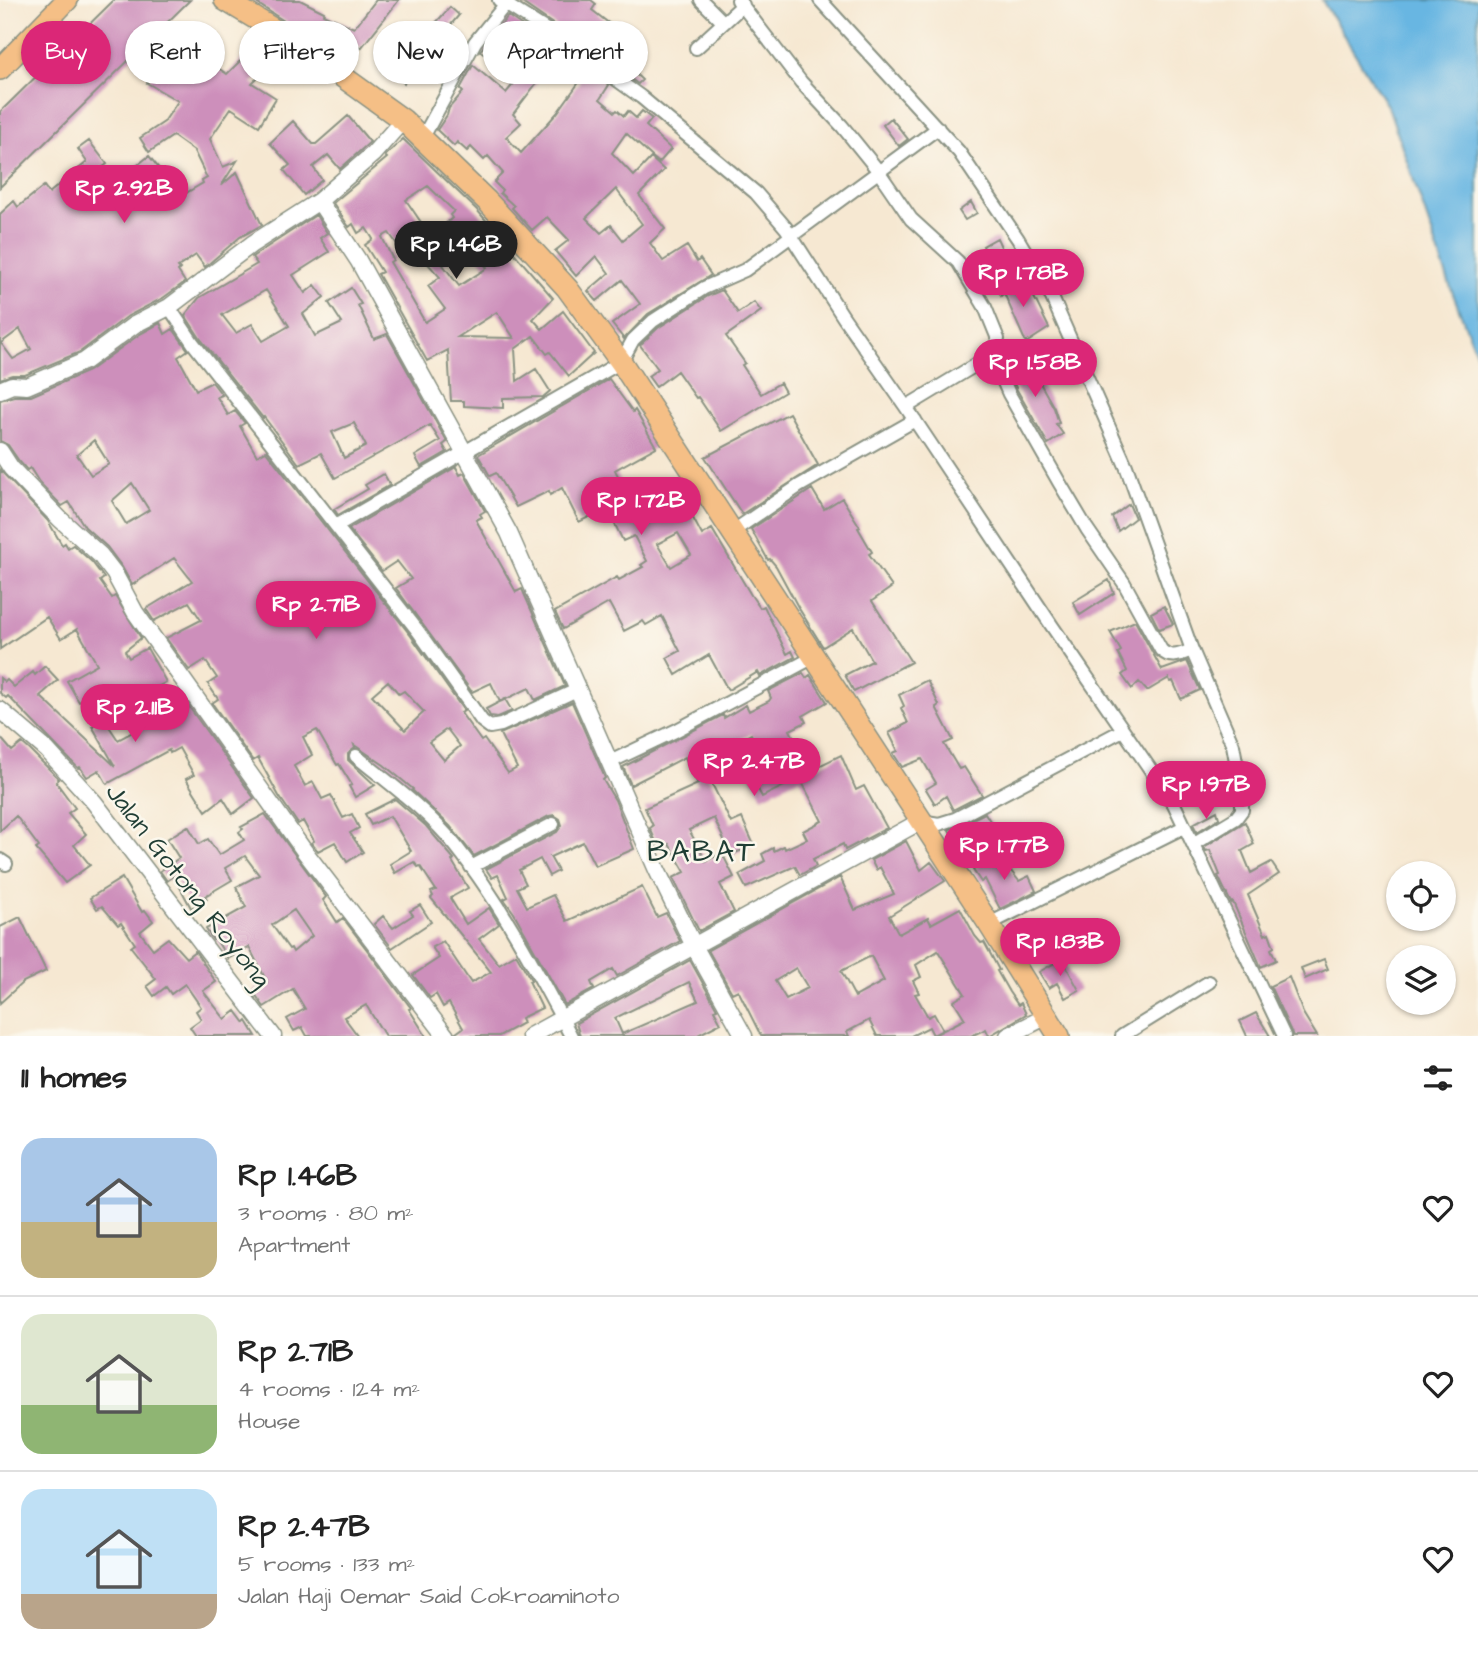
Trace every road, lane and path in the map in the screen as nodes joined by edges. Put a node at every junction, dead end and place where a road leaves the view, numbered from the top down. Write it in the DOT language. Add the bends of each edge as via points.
graph roads {
  1 [pos="67,0"];
  2 [pos="225,0"];
  3 [pos="701,0"];
  4 [pos="820,0"];
  5 [pos="504,1"];
  6 [pos="740,2"];
  7 [pos="723,22"];
  8 [pos="696,48"];
  9 [pos="0,69"];
  10 [pos="403,120"];
  11 [pos="938,128"];
  12 [pos="422,139"];
  13 [pos="878,172"];
  14 [pos="319,201"];
  15 [pos="790,236"];
  16 [pos="169,307"];
  17 [pos="992,355"];
  18 [pos="621,362"];
  19 [pos="0,390"];
  20 [pos="906,407"];
  21 [pos="915,420"];
  22 [pos="0,451"];
  23 [pos="464,451"];
  24 [pos="336,526"];
  25 [pos="732,532"];
  26 [pos="1192,650"];
  27 [pos="814,657"];
  28 [pos="579,689"];
  29 [pos="0,710"];
  30 [pos="1123,730"];
  31 [pos="356,756"];
  32 [pos="610,762"];
  33 [pos="921,821"];
  34 [pos="553,824"];
  35 [pos="1184,827"];
  36 [pos="1193,844"];
  37 [pos="471,867"];
  38 [pos="989,924"];
  39 [pos="693,944"];
  40 [pos="1209,982"];
  41 [pos="1047,1016"];
  42 [pos="562,1019"];
  43 [pos="273,1036"];
  44 [pos="446,1036"];
  45 [pos="530,1036"];
  46 [pos="571,1036"];
  47 [pos="744,1036"];
  48 [pos="1008,1036"];
  49 [pos="1059,1036"];
  50 [pos="1122,1036"];
  51 [pos="1283,1036"];
  1 -- 9 [label="highway"];
  2 -- 10 [label="highway" via="293,41"];
  3 -- 7 [label="street"];
  4 -- 11 [label="street"];
  5 -- 12 [label="street" via="475,42"];
  5 -- 15 [label="street" via="641,97 756,193"];
  6 -- 7 [label="street"];
  6 -- 13 [label="street"];
  7 -- 8 [label="street"];
  10 -- 12 [label="highway"];
  10 -- 14 [label="street" via="373,154"];
  11 -- 13 [label="street"];
  11 -- 26 [label="street" via="991,197 1050,293 1126,466"];
  12 -- 18 [label="highway" via="567,288"];
  13 -- 15 [label="street"];
  13 -- 17 [label="street" via="911,219 958,262 998,338"];
  14 -- 16 [label="street"];
  14 -- 23 [label="street" via="358,260"];
  15 -- 18 [label="street" via="745,270 704,288 653,321 633,340"];
  15 -- 20 [label="street"];
  16 -- 19 [label="street" via="134,325 85,361 26,386"];
  16 -- 24 [label="street"];
  17 -- 20 [label="street"];
  17 -- 26 [label="street" via="1040,449 1161,650 1174,656"];
  18 -- 23 [label="street"];
  18 -- 25 [label="highway"];
  20 -- 21 [label="street"];
  21 -- 25 [label="street" via="799,486"];
  21 -- 30 [label="street"];
  22 -- 44 [label="street" via="11,468 114,573 135,612 305,852"];
  23 -- 24 [label="street"];
  23 -- 28 [label="street" via="509,533"];
  24 -- 28 [label="street" via="490,727"];
  25 -- 27 [label="highway"];
  26 -- 36 [label="street" via="1233,745 1243,805 1236,818"];
  27 -- 32 [label="street"];
  27 -- 33 [label="highway"];
  28 -- 32 [label="street"];
  29 -- 43 [label="street, Jalan Gotong Royong" via="94,802"];
  30 -- 33 [label="street" via="955,819 939,824"];
  30 -- 35 [label="street" via="1174,804"];
  31 -- 37 [label="street" via="428,816"];
  32 -- 39 [label="street"];
  33 -- 38 [label="highway"];
  33 -- 39 [label="street"];
  34 -- 37 [label="street"];
  35 -- 36 [label="street"];
  35 -- 38 [label="street"];
  36 -- 51 [label="street"];
  37 -- 42 [label="street"];
  38 -- 41 [label="highway"];
  39 -- 42 [label="street"];
  39 -- 47 [label="street"];
  40 -- 50 [label="street"];
  41 -- 48 [label="street"];
  41 -- 49 [label="highway"];
  42 -- 45 [label="street"];
  42 -- 46 [label="street"];
}
